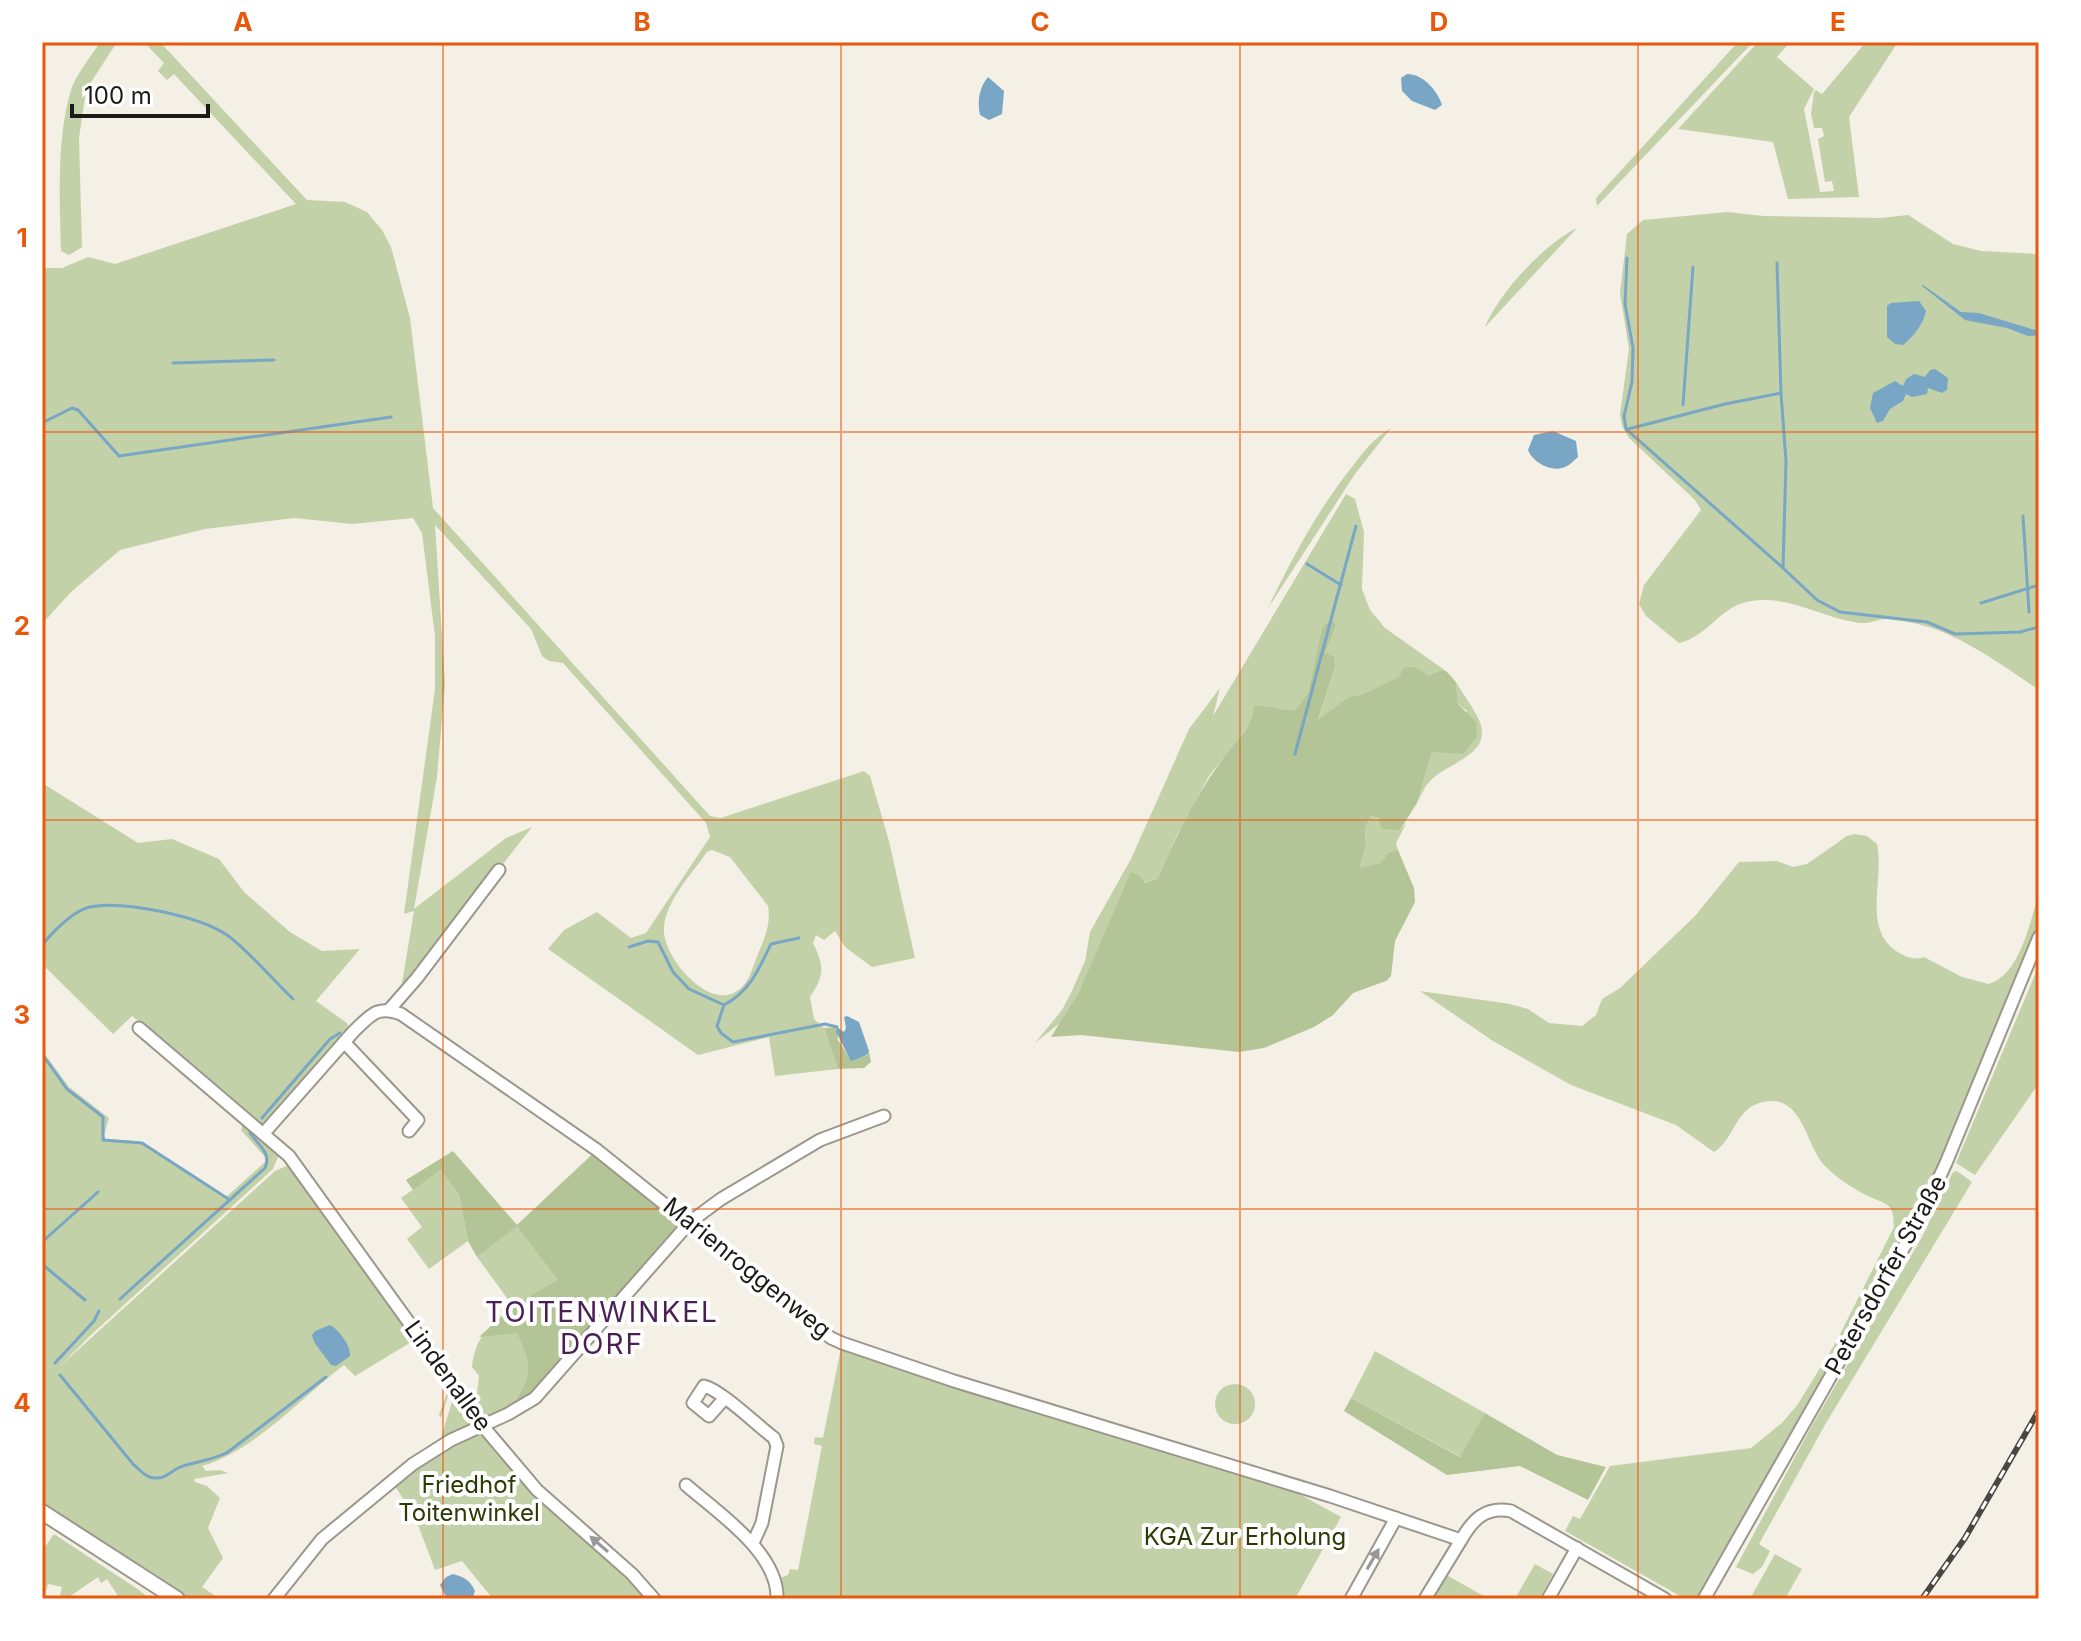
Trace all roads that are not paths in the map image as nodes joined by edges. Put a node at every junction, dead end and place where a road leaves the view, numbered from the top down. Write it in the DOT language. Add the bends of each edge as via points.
graph roads {
  1 [pos="499,870"];
  2 [pos="2039,937"];
  3 [pos="389,1010"];
  4 [pos="139,1028"];
  5 [pos="344,1042"];
  6 [pos="884,1116"];
  7 [pos="409,1131"];
  8 [pos="264,1133"];
  9 [pos="690,1222"];
  10 [pos="724,1399"];
  11 [pos="482,1425"];
  12 [pos="686,1485"];
  13 [pos="42,1512"];
  14 [pos="1396,1518"];
  15 [pos="1461,1540"];
  16 [pos="753,1543"];
  17 [pos="1577,1548"];
  18 [pos="168,1597"];
  19 [pos="274,1599"];
  20 [pos="654,1599"];
  21 [pos="777,1599"];
  22 [pos="1351,1599"];
  23 [pos="1425,1599"];
  24 [pos="1548,1599"];
  25 [pos="1665,1599"];
  26 [pos="1704,1599"];
  1 -- 3 [label="street"];
  2 -- 26 [label="street, Petersdorfer Straße" via="1920,1219"];
  3 -- 5 [label="street" via="370,1016"];
  3 -- 9 [label="street, Marienroggenweg" via="597,1150"];
  4 -- 8 [label="street, Lindenallee"];
  5 -- 7 [label="street" via="418,1120"];
  5 -- 8 [label="street"];
  6 -- 9 [label="street" via="820,1140"];
  8 -- 11 [label="street, Lindenallee" via="298,1166"];
  9 -- 11 [label="street" via="546,1387 523,1406"];
  9 -- 14 [label="street, Marienroggenweg" via="842,1343"];
  10 -- 16 [label="street" via="777,1446"];
  11 -- 19 [label="street" via="413,1464 333,1530"];
  20 -- 11 [label="street, Lindenallee, one-way" via="617,1559 537,1490"];
  12 -- 16 [label="street"];
  13 -- 18 [label="street"];
  14 -- 15 [label="street, Marienroggenweg"];
  22 -- 14 [label="street, one-way"];
  15 -- 17 [label="street" via="1482,1514 1502,1509"];
  15 -- 23 [label="street"];
  16 -- 21 [label="street" via="775,1580"];
  17 -- 24 [label="street"];
  17 -- 25 [label="street"];
}
